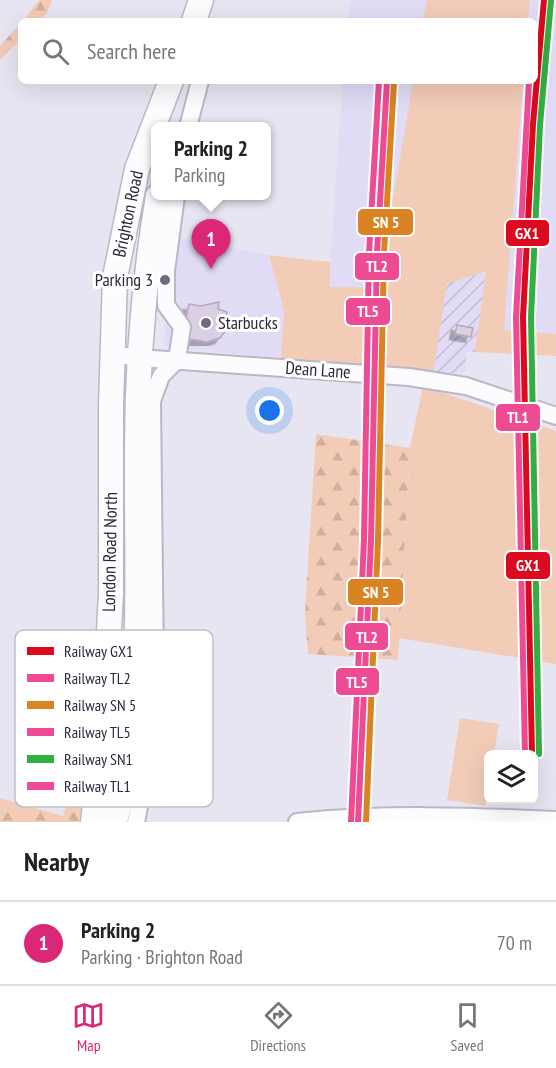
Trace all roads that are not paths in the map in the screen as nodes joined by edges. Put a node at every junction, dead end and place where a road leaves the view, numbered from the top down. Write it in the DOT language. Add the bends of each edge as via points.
graph roads {
  1 [pos="201,0"];
  2 [pos="195,18"];
  3 [pos="170,84"];
  4 [pos="180,84"];
  5 [pos="199,84"];
  6 [pos="155,122"];
  7 [pos="172,122"];
  8 [pos="189,122"];
  9 [pos="151,133"];
  10 [pos="159,200"];
  11 [pos="174,200"];
  12 [pos="162,224"];
  13 [pos="112,354"];
  14 [pos="139,358"];
  15 [pos="177,360"];
  16 [pos="152,401"];
  17 [pos="556,416"];
  18 [pos="137,422"];
  19 [pos="109,630"];
  20 [pos="135,630"];
  21 [pos="155,630"];
  22 [pos="95,807"];
  23 [pos="118,807"];
  24 [pos="139,807"];
  25 [pos="556,820"];
  26 [pos="93,822"];
  27 [pos="115,822"];
  28 [pos="136,822"];
  29 [pos="297,822"];
  1 -- 2 [label="highway"];
  3 -- 6 [label="highway, Brighton Road"];
  4 -- 7 [label="highway"];
  5 -- 8 [label="street"];
  9 -- 13 [label="highway, Brighton Road" via="129,200 115,277"];
  10 -- 12 [label="highway, Brighton Road"];
  11 -- 12 [label="street, Brighton Road"];
  12 -- 14 [label="highway, Brighton Road"];
  12 -- 15 [label="street, Brighton Road" via="166,305 182,327"];
  13 -- 14 [label="street, Dean Lane"];
  13 -- 19 [label="highway, London Road North"];
  14 -- 15 [label="street, Dean Lane"];
  14 -- 18 [label="highway, London Road North"];
  15 -- 16 [label="street" via="161,376"];
  15 -- 17 [label="street, Dean Lane" via="409,377 466,386"];
  16 -- 18 [label="street"];
  16 -- 21 [label="street"];
  18 -- 20 [label="highway, London Road North"];
  22 -- 26 [label="highway, London Road North"];
  23 -- 27 [label="highway, London Road North"];
  24 -- 28 [label="street"];
  25 -- 29 [label="street" via="447,815"];
}
